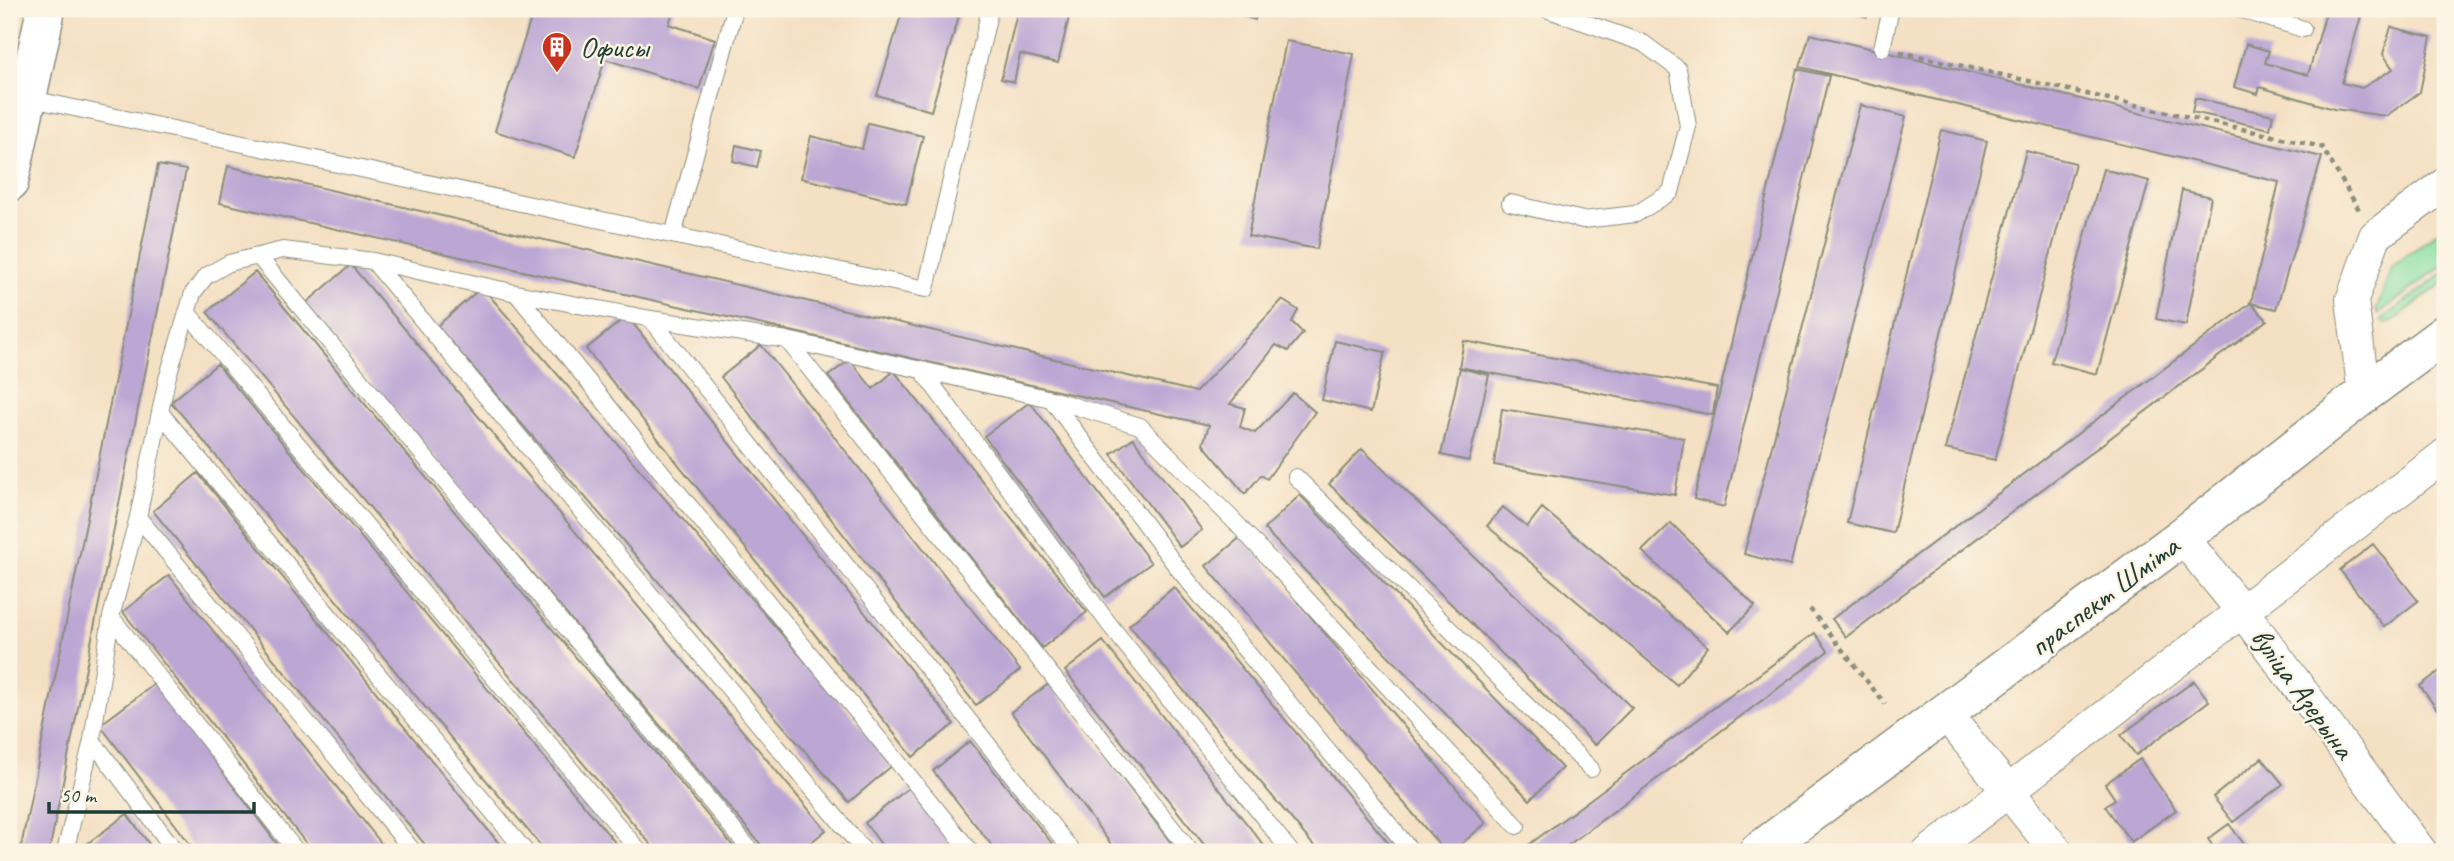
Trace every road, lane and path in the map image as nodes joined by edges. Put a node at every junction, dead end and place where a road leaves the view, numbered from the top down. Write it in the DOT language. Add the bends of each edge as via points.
graph roads {
  1 [pos="46,9"];
  2 [pos="735,9"];
  3 [pos="990,9"];
  4 [pos="1546,9"];
  5 [pos="1891,9"];
  6 [pos="2239,9"];
  7 [pos="2303,29"];
  8 [pos="1882,48"];
  9 [pos="27,98"];
  10 [pos="9,182"];
  11 [pos="2445,184"];
  12 [pos="1510,203"];
  13 [pos="673,235"];
  14 [pos="2375,236"];
  15 [pos="258,256"];
  16 [pos="373,261"];
  17 [pos="516,293"];
  18 [pos="187,312"];
  19 [pos="651,319"];
  20 [pos="2445,334"];
  21 [pos="787,340"];
  22 [pos="921,369"];
  23 [pos="2364,394"];
  24 [pos="1051,399"];
  25 [pos="160,412"];
  26 [pos="2445,455"];
  27 [pos="1296,477"];
  28 [pos="138,517"];
  29 [pos="2182,537"];
  30 [pos="1810,609"];
  31 [pos="2243,612"];
  32 [pos="111,617"];
  33 [pos="1885,704"];
  34 [pos="1946,714"];
  35 [pos="92,740"];
  36 [pos="1591,769"];
  37 [pos="2009,792"];
  38 [pos="1517,826"];
  39 [pos="65,852"];
  40 [pos="176,852"];
  41 [pos="297,852"];
  42 [pos="414,852"];
  43 [pos="526,852"];
  44 [pos="640,852"];
  45 [pos="752,852"];
  46 [pos="865,852"];
  47 [pos="971,852"];
  48 [pos="1073,852"];
  49 [pos="1191,852"];
  50 [pos="1291,852"];
  51 [pos="1412,852"];
  52 [pos="1758,852"];
  53 [pos="1929,852"];
  54 [pos="2057,852"];
  55 [pos="2421,852"];
  1 -- 9 [label="main road"];
  2 -- 13 [label="lane"];
  3 -- 13 [label="lane" via="926,289"];
  4 -- 12 [label="lane" via="1643,43 1678,69 1689,126 1671,192 1636,214 1583,220"];
  5 -- 8 [label="lane"];
  6 -- 7 [label="lane"];
  8 -- 14 [label="path" via="2322,147"];
  9 -- 10 [label="main road"];
  9 -- 13 [label="lane"];
  11 -- 14 [label="street"];
  14 -- 23 [label="street" via="2352,300"];
  15 -- 16 [label="lane" via="283,250"];
  15 -- 18 [label="lane" via="229,263 206,276 192,293"];
  15 -- 45 [label="lane"];
  16 -- 17 [label="lane"];
  16 -- 46 [label="lane"];
  17 -- 19 [label="lane"];
  17 -- 47 [label="lane"];
  18 -- 25 [label="lane"];
  18 -- 44 [label="lane"];
  19 -- 21 [label="lane"];
  19 -- 48 [label="lane"];
  20 -- 23 [label="main road, праспект Шміта"];
  21 -- 22 [label="lane"];
  21 -- 49 [label="lane"];
  22 -- 24 [label="lane"];
  22 -- 50 [label="lane" via="1109,624"];
  23 -- 29 [label="main road, праспект Шміта"];
  24 -- 38 [label="lane" via="1140,426"];
  24 -- 51 [label="lane" via="1180,571"];
  25 -- 28 [label="lane"];
  25 -- 43 [label="lane"];
  26 -- 31 [label="street"];
  27 -- 36 [label="lane"];
  28 -- 32 [label="lane"];
  28 -- 42 [label="lane"];
  29 -- 31 [label="street, вуліца Азерына"];
  29 -- 34 [label="main road, праспект Шміта"];
  30 -- 33 [label="path"];
  31 -- 37 [label="street"];
  31 -- 55 [label="street, вуліца Азерына"];
  32 -- 35 [label="lane"];
  32 -- 41 [label="lane"];
  34 -- 37 [label="street"];
  34 -- 52 [label="main road, праспект Шміта"];
  35 -- 39 [label="lane"];
  35 -- 40 [label="lane"];
  37 -- 53 [label="street"];
  37 -- 54 [label="street"];
}
